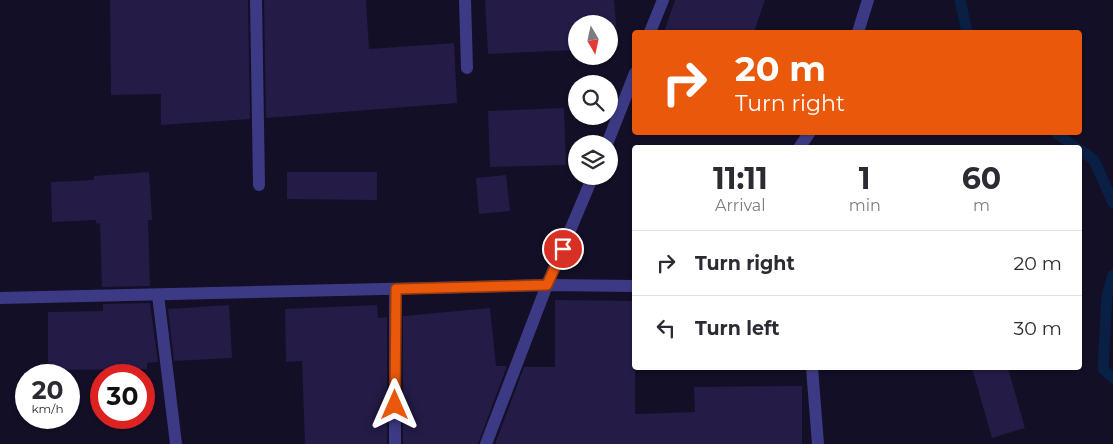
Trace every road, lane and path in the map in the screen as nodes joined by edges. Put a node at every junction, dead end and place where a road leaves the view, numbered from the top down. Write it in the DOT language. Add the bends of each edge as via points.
graph roads {
  1 [pos="256,0"];
  2 [pos="465,0"];
  3 [pos="663,0"];
  4 [pos="868,0"];
  5 [pos="651,30"];
  6 [pos="859,30"];
  7 [pos="467,68"];
  8 [pos="632,81"];
  9 [pos="611,135"];
  10 [pos="259,185"];
  11 [pos="589,185"];
  12 [pos="547,285"];
  13 [pos="632,286"];
  14 [pos="396,289"];
  15 [pos="158,295"];
  16 [pos="0,298"];
  17 [pos="812,370"];
  18 [pos="176,444"];
  19 [pos="395,444"];
  20 [pos="486,444"];
  21 [pos="818,444"];
  1 -- 10 [label="street"];
  2 -- 7 [label="street"];
  3 -- 5 [label="street"];
  4 -- 6 [label="street"];
  8 -- 9 [label="street"];
  11 -- 12 [label="street"];
  12 -- 13 [label="street"];
  12 -- 14 [label="street"];
  12 -- 20 [label="street"];
  14 -- 15 [label="street"];
  14 -- 19 [label="street"];
  15 -- 16 [label="street"];
  15 -- 18 [label="street"];
  17 -- 21 [label="street"];
}
